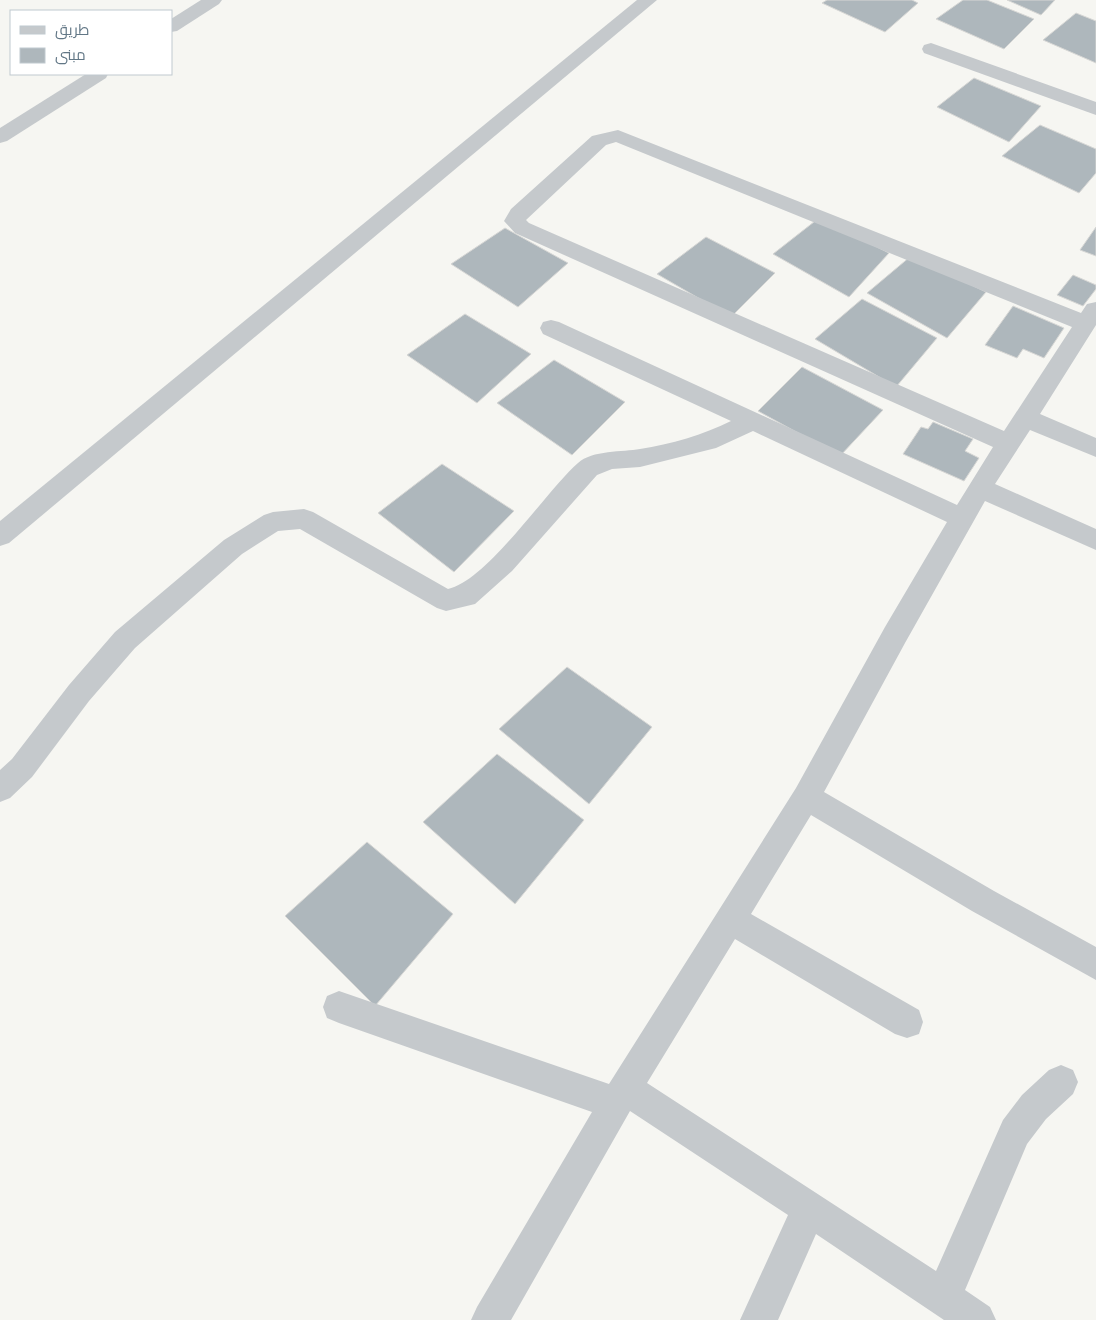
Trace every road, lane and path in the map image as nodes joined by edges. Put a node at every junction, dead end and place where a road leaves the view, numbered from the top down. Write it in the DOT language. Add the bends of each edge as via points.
graph roads {
  1 [pos="213,0"];
  2 [pos="648,0"];
  3 [pos="172,26"];
  4 [pos="931,48"];
  5 [pos="97,75"];
  6 [pos="1096,109"];
  7 [pos="0,137"];
  8 [pos="1091,315"];
  9 [pos="551,328"];
  10 [pos="1024,417"];
  11 [pos="753,421"];
  12 [pos="1007,444"];
  13 [pos="1096,448"];
  14 [pos="980,488"];
  15 [pos="962,518"];
  16 [pos="0,536"];
  17 [pos="1096,540"];
  18 [pos="0,788"];
  19 [pos="806,797"];
  20 [pos="730,919"];
  21 [pos="1096,964"];
  22 [pos="339,1007"];
  23 [pos="907,1022"];
  24 [pos="1061,1082"];
  25 [pos="620,1096"];
  26 [pos="809,1208"];
  27 [pos="943,1298"];
  28 [pos="490,1320"];
  29 [pos="759,1320"];
  30 [pos="977,1320"];
  1 -- 3 [label="street"];
  2 -- 16 [label="street"];
  4 -- 6 [label="street"];
  5 -- 7 [label="street"];
  8 -- 10 [label="street"];
  8 -- 12 [label="street" via="618,136 599,140 518,214 515,221 522,228"];
  9 -- 11 [label="street"];
  10 -- 12 [label="street"];
  10 -- 13 [label="street"];
  11 -- 15 [label="street"];
  11 -- 18 [label="street" via="716,439 640,458 610,460 588,468 503,564 466,596 446,600 304,519 273,522 233,547 125,640 79,693 22,768"];
  12 -- 14 [label="street"];
  14 -- 15 [label="street"];
  14 -- 17 [label="street"];
  15 -- 19 [label="street"];
  19 -- 20 [label="street"];
  19 -- 21 [label="street"];
  20 -- 23 [label="street"];
  20 -- 25 [label="street"];
  22 -- 25 [label="street"];
  24 -- 27 [label="street" via="1034,1106 1015,1132"];
  25 -- 26 [label="street"];
  25 -- 28 [label="street"];
  26 -- 27 [label="street"];
  26 -- 29 [label="street"];
  27 -- 30 [label="street"];
}
